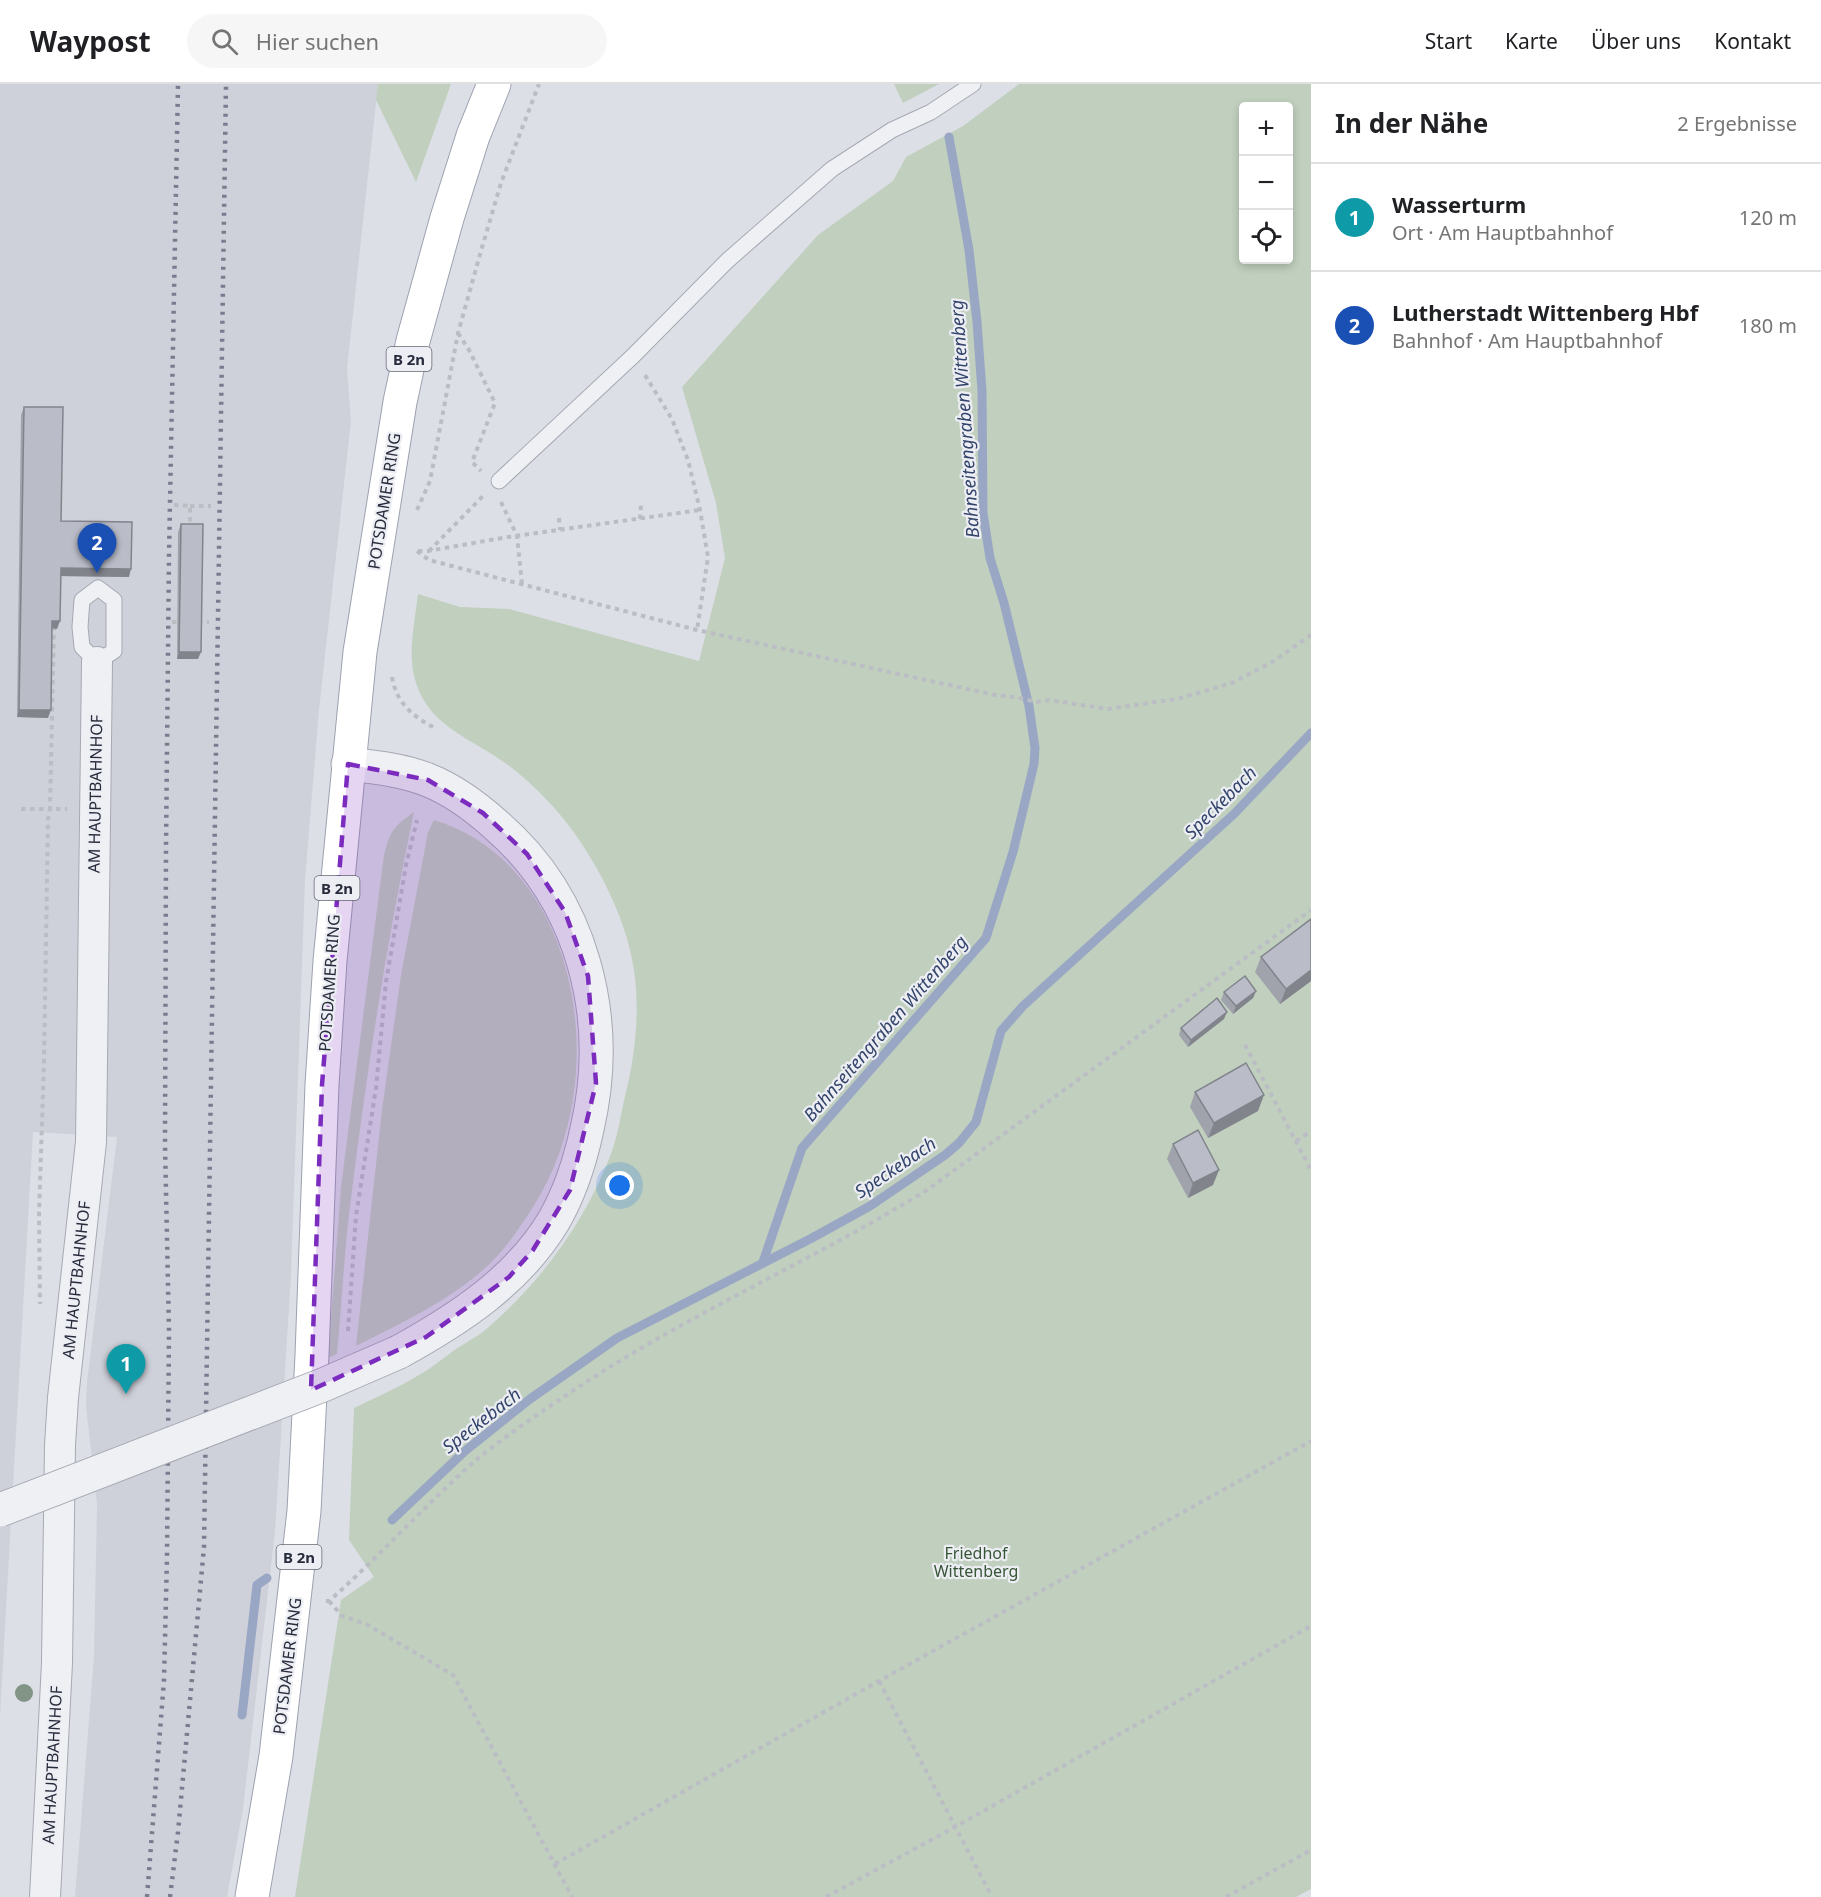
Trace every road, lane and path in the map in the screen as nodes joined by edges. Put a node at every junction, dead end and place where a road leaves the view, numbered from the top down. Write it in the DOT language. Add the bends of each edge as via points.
graph roads {
  1 [pos="494,84"];
  2 [pos="539,84"];
  3 [pos="973,84"];
  4 [pos="458,333"];
  5 [pos="633,356"];
  6 [pos="472,462"];
  7 [pos="495,490"];
  8 [pos="174,505"];
  9 [pos="190,506"];
  10 [pos="211,506"];
  11 [pos="641,506"];
  12 [pos="700,510"];
  13 [pos="415,517"];
  14 [pos="559,518"];
  15 [pos="640,519"];
  16 [pos="190,525"];
  17 [pos="560,530"];
  18 [pos="517,536"];
  19 [pos="428,551"];
  20 [pos="522,584"];
  21 [pos="55,616"];
  22 [pos="172,622"];
  23 [pos="209,622"];
  24 [pos="697,630"];
  25 [pos="1311,635"];
  26 [pos="98,662"];
  27 [pos="391,672"];
  28 [pos="435,728"];
  29 [pos="348,764"];
  30 [pos="21,809"];
  31 [pos="50,809"];
  32 [pos="94,810"];
  33 [pos="1311,910"];
  34 [pos="1245,1045"];
  35 [pos="1311,1131"];
  36 [pos="1296,1141"];
  37 [pos="1311,1170"];
  38 [pos="1311,1441"];
  39 [pos="0,1510"];
  40 [pos="329,1601"];
  41 [pos="295,1602"];
  42 [pos="1311,1626"];
  43 [pos="879,1681"];
  44 [pos="955,1827"];
  45 [pos="1311,1850"];
  46 [pos="555,1864"];
  47 [pos="45,1897"];
  48 [pos="252,1897"];
  49 [pos="572,1897"];
  50 [pos="826,1897"];
  51 [pos="992,1897"];
  52 [pos="1226,1897"];
  1 -- 29 [label="main road, POTSDAMER RING / B 2n" via="447,218 402,392 362,642"];
  2 -- 4 [label="path" via="501,183"];
  3 -- 5 [label="lane" via="832,169 727,261"];
  4 -- 6 [label="path" via="495,403"];
  4 -- 13 [label="path" via="430,481"];
  5 -- 7 [label="lane"];
  5 -- 12 [label="path" via="672,419 688,460"];
  7 -- 18 [label="path"];
  7 -- 19 [label="path"];
  8 -- 9 [label="path"];
  9 -- 10 [label="path"];
  9 -- 16 [label="path"];
  11 -- 15 [label="path"];
  12 -- 15 [label="path"];
  12 -- 24 [label="path" via="708,557"];
  14 -- 17 [label="path"];
  15 -- 17 [label="path"];
  17 -- 18 [label="path"];
  18 -- 19 [label="path"];
  18 -- 20 [label="path"];
  19 -- 20 [label="path" via="417,551 429,560"];
  20 -- 24 [label="path"];
  21 -- 31 [label="path"];
  22 -- 23 [label="path"];
  24 -- 25 [label="path" via="995,695 1108,709 1177,699 1232,683 1274,662"];
  26 -- 32 [label="street, AM HAUPTBAHNHOF"];
  27 -- 28 [label="path" via="395,693 406,708"];
  29 -- 39 [label="street, bridge" via="393,769 456,794 527,854 565,912 588,976 594,1011 596,1083 570,1190 533,1250 515,1270 455,1320 399,1352"];
  29 -- 41 [label="main road, POTSDAMER RING / B 2n" via="329,972 309,1432"];
  30 -- 31 [label="path"];
  31 -- 32 [label="path"];
  32 -- 47 [label="street, AM HAUPTBAHNHOF" via="91,1143 60,1445 57,1663"];
  33 -- 40 [label="path" via="927,1190 871,1225 638,1350 568,1394 478,1459"];
  34 -- 36 [label="path"];
  35 -- 36 [label="path"];
  36 -- 37 [label="path"];
  38 -- 43 [label="path"];
  40 -- 41 [label="path"];
  40 -- 46 [label="path" via="342,1617 366,1624 453,1675"];
  41 -- 48 [label="main road, POTSDAMER RING / B 2n" via="276,1756"];
  42 -- 44 [label="path"];
  43 -- 44 [label="path"];
  43 -- 46 [label="path"];
  44 -- 50 [label="path"];
  44 -- 51 [label="path"];
  45 -- 52 [label="path"];
  46 -- 49 [label="path"];
}
